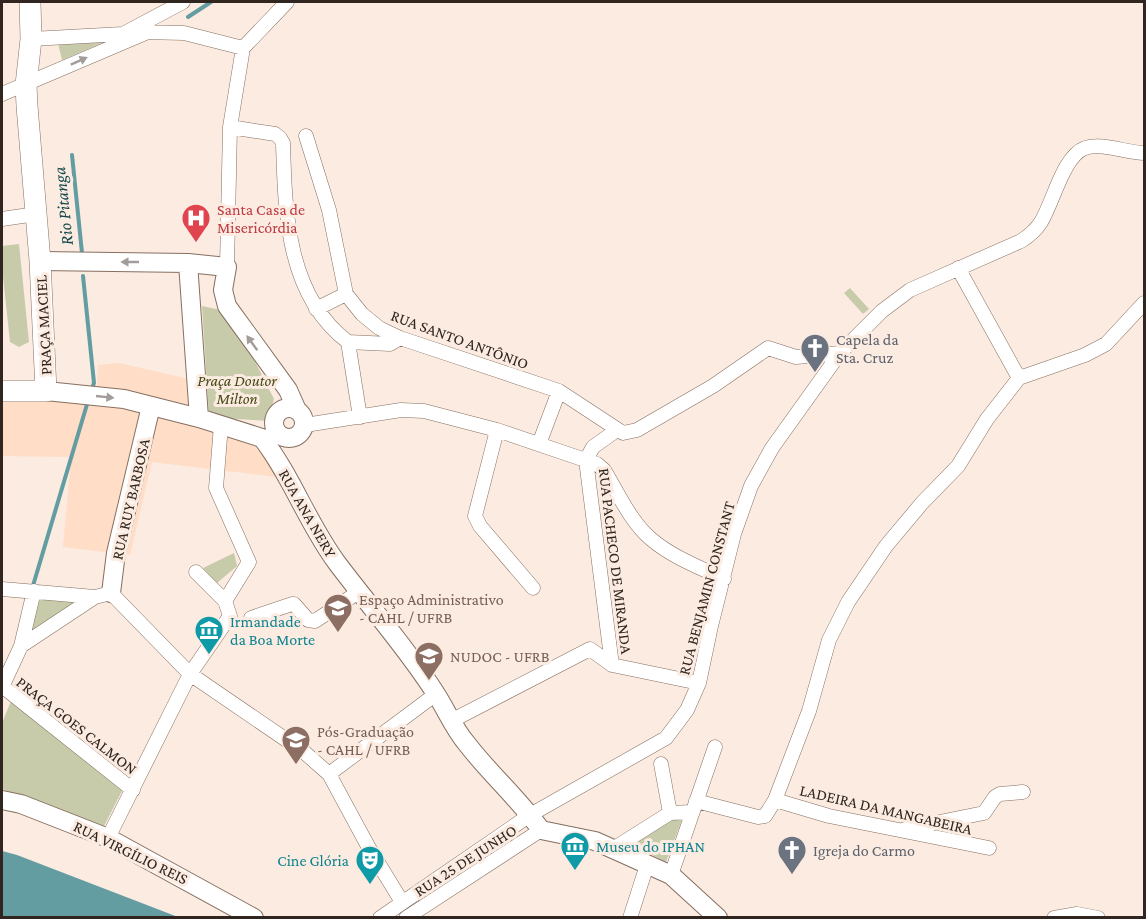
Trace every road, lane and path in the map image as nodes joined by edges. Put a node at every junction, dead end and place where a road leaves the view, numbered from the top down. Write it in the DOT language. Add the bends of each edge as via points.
graph roads {
  1 [pos="30,2"];
  2 [pos="183,2"];
  3 [pos="286,2"];
  4 [pos="150,31"];
  5 [pos="123,34"];
  6 [pos="31,39"];
  7 [pos="243,48"];
  8 [pos="26,85"];
  9 [pos="2,94"];
  10 [pos="230,127"];
  11 [pos="306,136"];
  12 [pos="1144,153"];
  13 [pos="36,214"];
  14 [pos="2,219"];
  15 [pos="40,261"];
  16 [pos="188,262"];
  17 [pos="227,267"];
  18 [pos="958,268"];
  19 [pos="346,294"];
  20 [pos="1144,303"];
  21 [pos="316,309"];
  22 [pos="400,338"];
  23 [pos="348,342"];
  24 [pos="840,353"];
  25 [pos="1019,378"];
  26 [pos="2,391"];
  27 [pos="46,391"];
  28 [pos="559,391"];
  29 [pos="151,406"];
  30 [pos="296,408"];
  31 [pos="360,417"];
  32 [pos="199,418"];
  33 [pos="222,425"];
  34 [pos="305,425"];
  35 [pos="497,430"];
  36 [pos="617,430"];
  37 [pos="268,433"];
  38 [pos="539,444"];
  39 [pos="586,460"];
  40 [pos="195,572"];
  41 [pos="724,579"];
  42 [pos="533,588"];
  43 [pos="2,589"];
  44 [pos="34,591"];
  45 [pos="360,591"];
  46 [pos="103,595"];
  47 [pos="227,605"];
  48 [pos="251,618"];
  49 [pos="608,638"];
  50 [pos="21,646"];
  51 [pos="590,648"];
  52 [pos="612,665"];
  53 [pos="190,674"];
  54 [pos="699,683"];
  55 [pos="2,687"];
  56 [pos="436,694"];
  57 [pos="451,721"];
  58 [pos="666,738"];
  59 [pos="715,747"];
  60 [pos="661,764"];
  61 [pos="329,774"];
  62 [pos="133,790"];
  63 [pos="1023,792"];
  64 [pos="2,800"];
  65 [pos="776,800"];
  66 [pos="694,807"];
  67 [pos="670,813"];
  68 [pos="530,815"];
  69 [pos="541,830"];
  70 [pos="897,830"];
  71 [pos="108,838"];
  72 [pos="613,849"];
  73 [pos="989,849"];
  74 [pos="647,865"];
  75 [pos="671,875"];
  76 [pos="400,903"];
  77 [pos="254,918"];
  78 [pos="380,918"];
  79 [pos="406,918"];
  80 [pos="630,918"];
  81 [pos="718,918"];
  82 [pos="1054,918"];
  83 [pos="1098,918"];
  1 -- 6 [label="main road, PRAÇA MACIEL"];
  2 -- 5 [label="street"];
  3 -- 7 [label="street"];
  4 -- 5 [label="street"];
  4 -- 7 [label="street" via="184,33"];
  8 -- 4 [label="street, one-way"];
  5 -- 6 [label="street"];
  6 -- 8 [label="main road, PRAÇA MACIEL"];
  7 -- 10 [label="street"];
  8 -- 9 [label="street"];
  8 -- 13 [label="main road, PRAÇA MACIEL"];
  10 -- 17 [label="street"];
  10 -- 21 [label="street" via="275,134 283,143 290,237 297,267"];
  11 -- 19 [label="street, RUA SANTO ANTÔNIO" via="329,210"];
  12 -- 18 [label="street, RUA BENJAMIN CONSTANT" via="1101,147 1076,153 1032,234"];
  13 -- 14 [label="street"];
  13 -- 15 [label="main road, PRAÇA MACIEL"];
  16 -- 15 [label="street, one-way"];
  15 -- 27 [label="main road, PRAÇA MACIEL"];
  16 -- 17 [label="street"];
  16 -- 32 [label="street"];
  30 -- 17 [label="street, one-way" via="288,390 227,306 223,290"];
  18 -- 24 [label="street, RUA BENJAMIN CONSTANT" via="910,290 882,311"];
  18 -- 25 [label="street"];
  19 -- 21 [label="street"];
  19 -- 22 [label="street, RUA SANTO ANTÔNIO" via="362,314"];
  20 -- 25 [label="street" via="1106,344"];
  21 -- 23 [label="street" via="332,330"];
  22 -- 23 [label="street" via="390,344"];
  22 -- 28 [label="street, RUA SANTO ANTÔNIO"];
  23 -- 31 [label="street"];
  24 -- 36 [label="street" via="796,357 768,348 713,386 637,430"];
  24 -- 41 [label="street, RUA BENJAMIN CONSTANT" via="772,447 751,486"];
  25 -- 65 [label="street" via="958,466 886,546 848,602 829,640 809,711"];
  26 -- 27 [label="main road, PRAÇA MACIEL"];
  27 -- 29 [label="street, one-way" via="124,399"];
  28 -- 36 [label="street, RUA SANTO ANTÔNIO"];
  28 -- 38 [label="street"];
  29 -- 32 [label="street"];
  29 -- 46 [label="street, RUA RUY BARBOSA"];
  30 -- 34 [label="street"];
  30 -- 37 [label="street" via="277,413"];
  31 -- 34 [label="street"];
  31 -- 35 [label="street" via="401,410 424,411"];
  32 -- 33 [label="street"];
  33 -- 37 [label="street"];
  33 -- 47 [label="street" via="216,488 249,559"];
  34 -- 37 [label="street" via="294,438"];
  35 -- 38 [label="street"];
  35 -- 42 [label="street" via="475,516"];
  36 -- 39 [label="street" via="593,447"];
  37 -- 45 [label="street, RUA ANA NERY" via="275,455 315,529"];
  38 -- 39 [label="street"];
  39 -- 41 [label="street" via="604,470 632,518 651,540"];
  39 -- 49 [label="street, RUA PACHECO DE MIRANDA"];
  40 -- 47 [label="street"];
  41 -- 54 [label="street, RUA BENJAMIN CONSTANT"];
  43 -- 44 [label="street"];
  44 -- 46 [label="street"];
  44 -- 50 [label="street"];
  45 -- 48 [label="street" via="311,622 292,604"];
  45 -- 56 [label="street, RUA ANA NERY"];
  46 -- 50 [label="street"];
  46 -- 53 [label="street"];
  47 -- 53 [label="street" via="230,616"];
  49 -- 51 [label="street"];
  49 -- 52 [label="street, RUA PACHECO DE MIRANDA"];
  50 -- 55 [label="street"];
  51 -- 52 [label="street"];
  51 -- 57 [label="street"];
  52 -- 54 [label="street"];
  53 -- 61 [label="street" via="304,752"];
  53 -- 62 [label="street"];
  54 -- 58 [label="street, RUA BENJAMIN CONSTANT" via="687,710"];
  55 -- 62 [label="street, PRAÇA GOES CALMON"];
  56 -- 57 [label="street, RUA ANA NERY"];
  56 -- 61 [label="street"];
  57 -- 68 [label="street, RUA ANA NERY" via="467,745"];
  58 -- 68 [label="street, RUA 25 DE JUNHO"];
  59 -- 66 [label="street"];
  60 -- 67 [label="street"];
  61 -- 76 [label="street"];
  62 -- 71 [label="street"];
  63 -- 70 [label="street" via="1000,794 984,813"];
  64 -- 71 [label="street, RUA VIRGÍLIO REIS"];
  65 -- 66 [label="street" via="765,816 759,817"];
  65 -- 70 [label="street, LADEIRA DA MANGABEIRA"];
  66 -- 67 [label="street"];
  66 -- 75 [label="street"];
  67 -- 72 [label="street"];
  68 -- 69 [label="street, RUA ANA NERY"];
  68 -- 76 [label="street, RUA 25 DE JUNHO"];
  69 -- 72 [label="street" via="595,841"];
  69 -- 79 [label="street, RUA 25 DE JUNHO"];
  70 -- 73 [label="street, LADEIRA DA MANGABEIRA"];
  71 -- 77 [label="street, RUA VIRGÍLIO REIS"];
  72 -- 74 [label="street"];
  74 -- 75 [label="street"];
  74 -- 80 [label="street"];
  75 -- 81 [label="street"];
  76 -- 78 [label="street, RUA 25 DE JUNHO"];
  76 -- 79 [label="street"];
  82 -- 83 [label="street" via="1077,914"];
}
